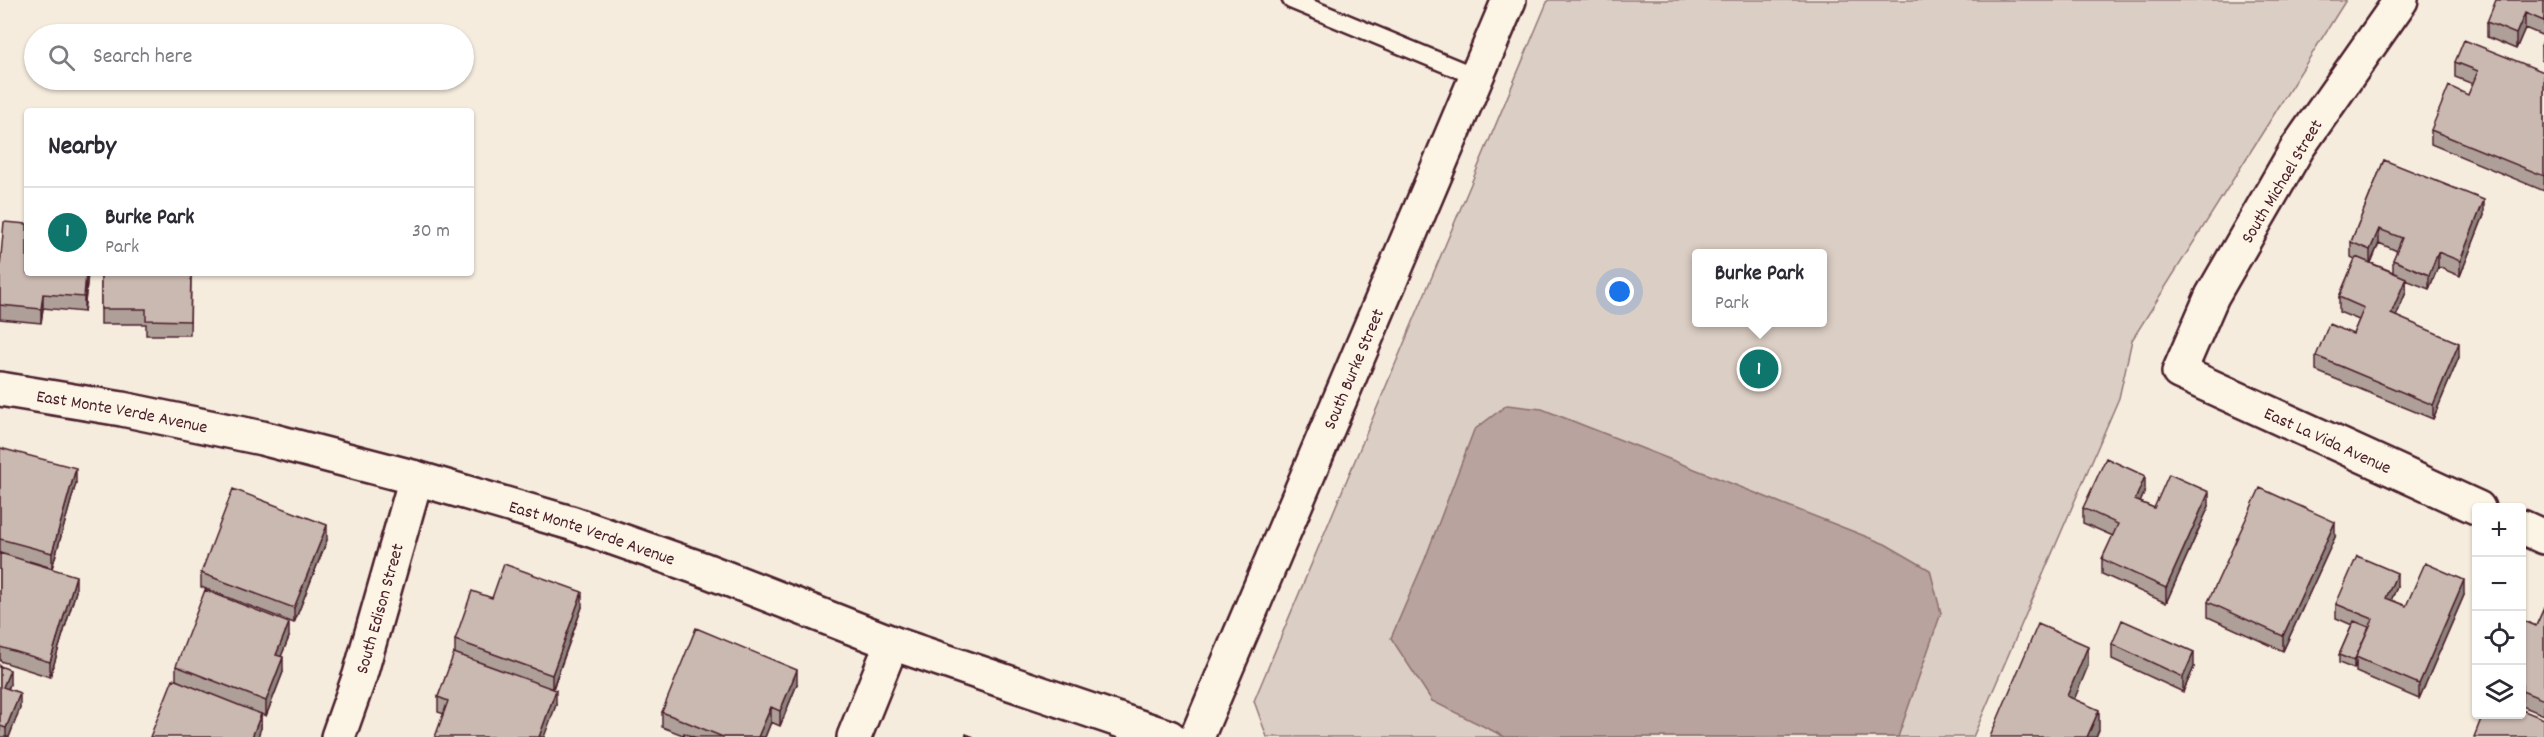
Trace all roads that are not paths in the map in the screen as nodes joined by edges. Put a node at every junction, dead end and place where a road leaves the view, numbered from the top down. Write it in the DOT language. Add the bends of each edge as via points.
graph roads {
  1 [pos="1291,0"];
  2 [pos="1509,0"];
  3 [pos="2402,0"];
  4 [pos="1476,78"];
  5 [pos="2179,372"];
  6 [pos="0,389"];
  7 [pos="416,478"];
  8 [pos="2472,504"];
  9 [pos="2526,529"];
  10 [pos="2544,537"];
  11 [pos="892,643"];
  12 [pos="338,737"];
  13 [pos="854,737"];
  14 [pos="1169,737"];
  15 [pos="1197,737"];
  1 -- 4 [label="lane"];
  2 -- 4 [label="street, South Burke Street"];
  3 -- 5 [label="street, South Michael Street" via="2298,147 2212,296"];
  4 -- 15 [label="street, South Burke Street"];
  5 -- 8 [label="street, East La Vida Avenue"];
  6 -- 7 [label="street, East Monte Verde Avenue" via="262,438"];
  7 -- 11 [label="street, East Monte Verde Avenue" via="571,523"];
  7 -- 12 [label="street, South Edison Street"];
  9 -- 10 [label="street"];
  11 -- 13 [label="street"];
  11 -- 14 [label="street, East Monte Verde Avenue"];
}
